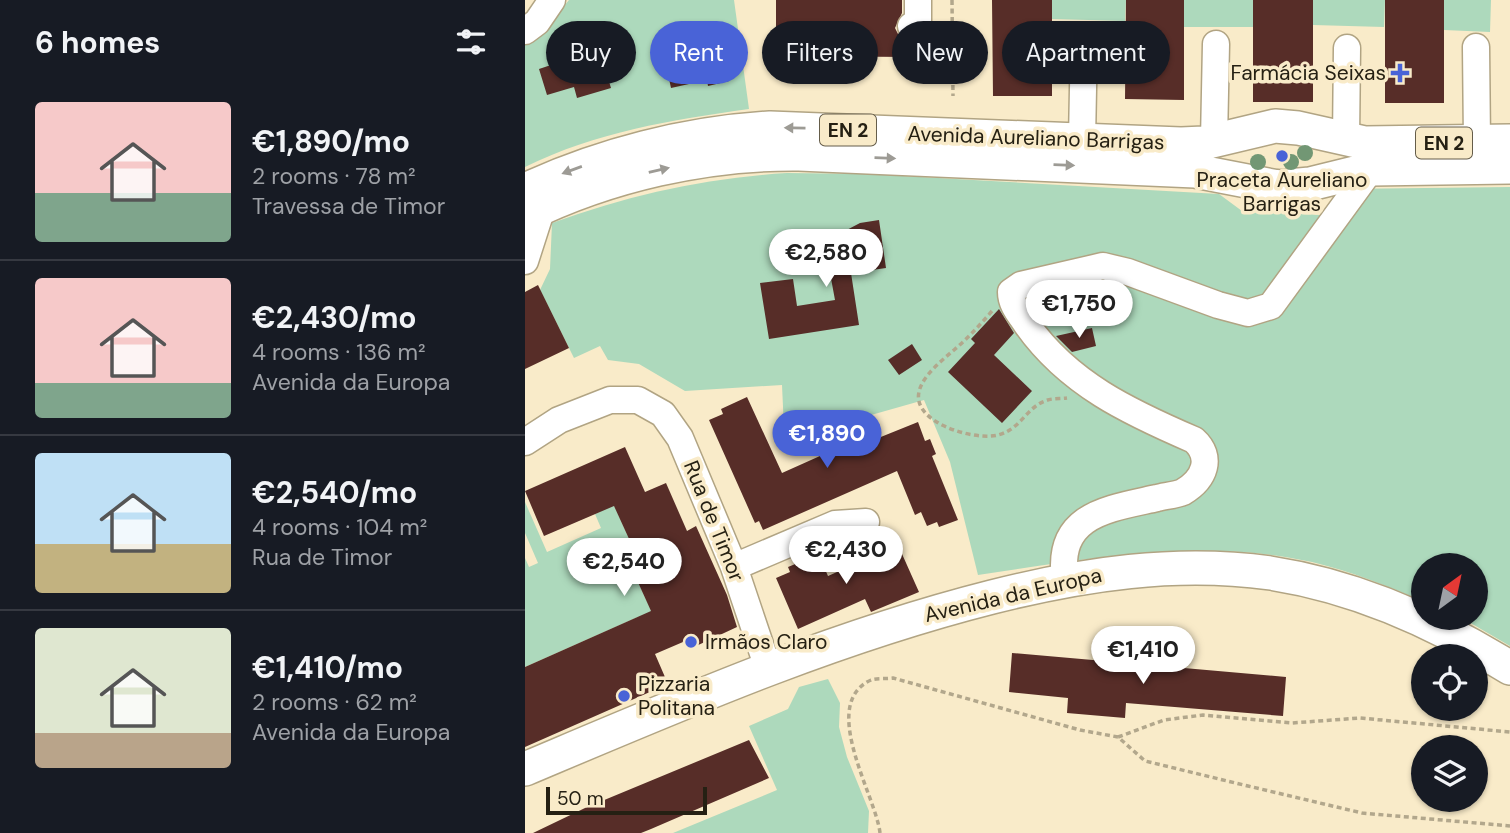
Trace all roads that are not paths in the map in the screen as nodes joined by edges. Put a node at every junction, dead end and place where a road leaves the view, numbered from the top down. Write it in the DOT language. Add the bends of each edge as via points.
graph roads {
  1 [pos="552,0"];
  2 [pos="918,0"];
  3 [pos="918,21"];
  4 [pos="525,31"];
  5 [pos="1216,44"];
  6 [pos="1476,47"];
  7 [pos="1347,48"];
  8 [pos="1083,84"];
  9 [pos="1320,134"];
  10 [pos="1082,140"];
  11 [pos="1214,140"];
  12 [pos="1510,141"];
  13 [pos="1477,142"];
  14 [pos="1510,167"];
  15 [pos="1371,169"];
  16 [pos="1257,184"];
  17 [pos="531,205"];
  18 [pos="525,261"];
  19 [pos="525,442"];
  20 [pos="866,522"];
  21 [pos="734,567"];
  22 [pos="1065,579"];
  23 [pos="1431,644"];
  24 [pos="768,668"];
  25 [pos="1510,668"];
  26 [pos="1488,673"];
  27 [pos="1510,686"];
  28 [pos="525,769"];
  29 [pos="525,783"];
  1 -- 4 [label="street"];
  2 -- 3 [label="street"];
  5 -- 11 [label="street"];
  6 -- 13 [label="street"];
  7 -- 9 [label="street"];
  8 -- 10 [label="street"];
  9 -- 11 [label="main road, Avenida Aureliano Barrigas / EN 2" via="1258,128"];
  9 -- 13 [label="main road, Avenida Aureliano Barrigas / EN 2" via="1379,144"];
  9 -- 16 [label="main road" via="1314,168"];
  9 -- 16 [label="main road" via="1247,147 1244,156"];
  10 -- 11 [label="main road, Avenida Aureliano Barrigas / EN 2" via="1181,144"];
  10 -- 17 [label="main road, Avenida Aureliano Barrigas / EN 2, one-way" via="753,129 614,156"];
  12 -- 13 [label="main road, Avenida Aureliano Barrigas / EN 2"];
  14 -- 15 [label="main road, Avenida Aureliano Barrigas / EN 2"];
  15 -- 16 [label="main road, Avenida Aureliano Barrigas / EN 2" via="1295,187"];
  15 -- 22 [label="street" via="1272,306 1248,313 1103,266 1021,285 1011,292 1011,302 1053,358 1100,394 1205,449 1207,463 1198,479 1182,492 1099,510 1076,528 1065,547"];
  17 -- 16 [label="main road, Avenida Aureliano Barrigas / EN 2, one-way" via="652,171 770,154 1195,171"];
  17 -- 18 [label="street"];
  19 -- 21 [label="street, Rua de Timor" via="592,405 629,398 655,408 675,429"];
  20 -- 21 [label="street" via="835,524"];
  21 -- 24 [label="street, Rua de Timor"];
  22 -- 24 [label="main road, Avenida da Europa" via="902,620"];
  22 -- 25 [label="main road, Avenida da Europa" via="1178,568 1273,574 1371,599"];
  23 -- 29 [label="main road, Avenida da Europa" via="1360,612 1286,594 1211,586 1091,591 1035,600 889,642 681,717"];
  24 -- 28 [label="main road, Avenida da Europa"];
  26 -- 27 [label="main road"];
}
